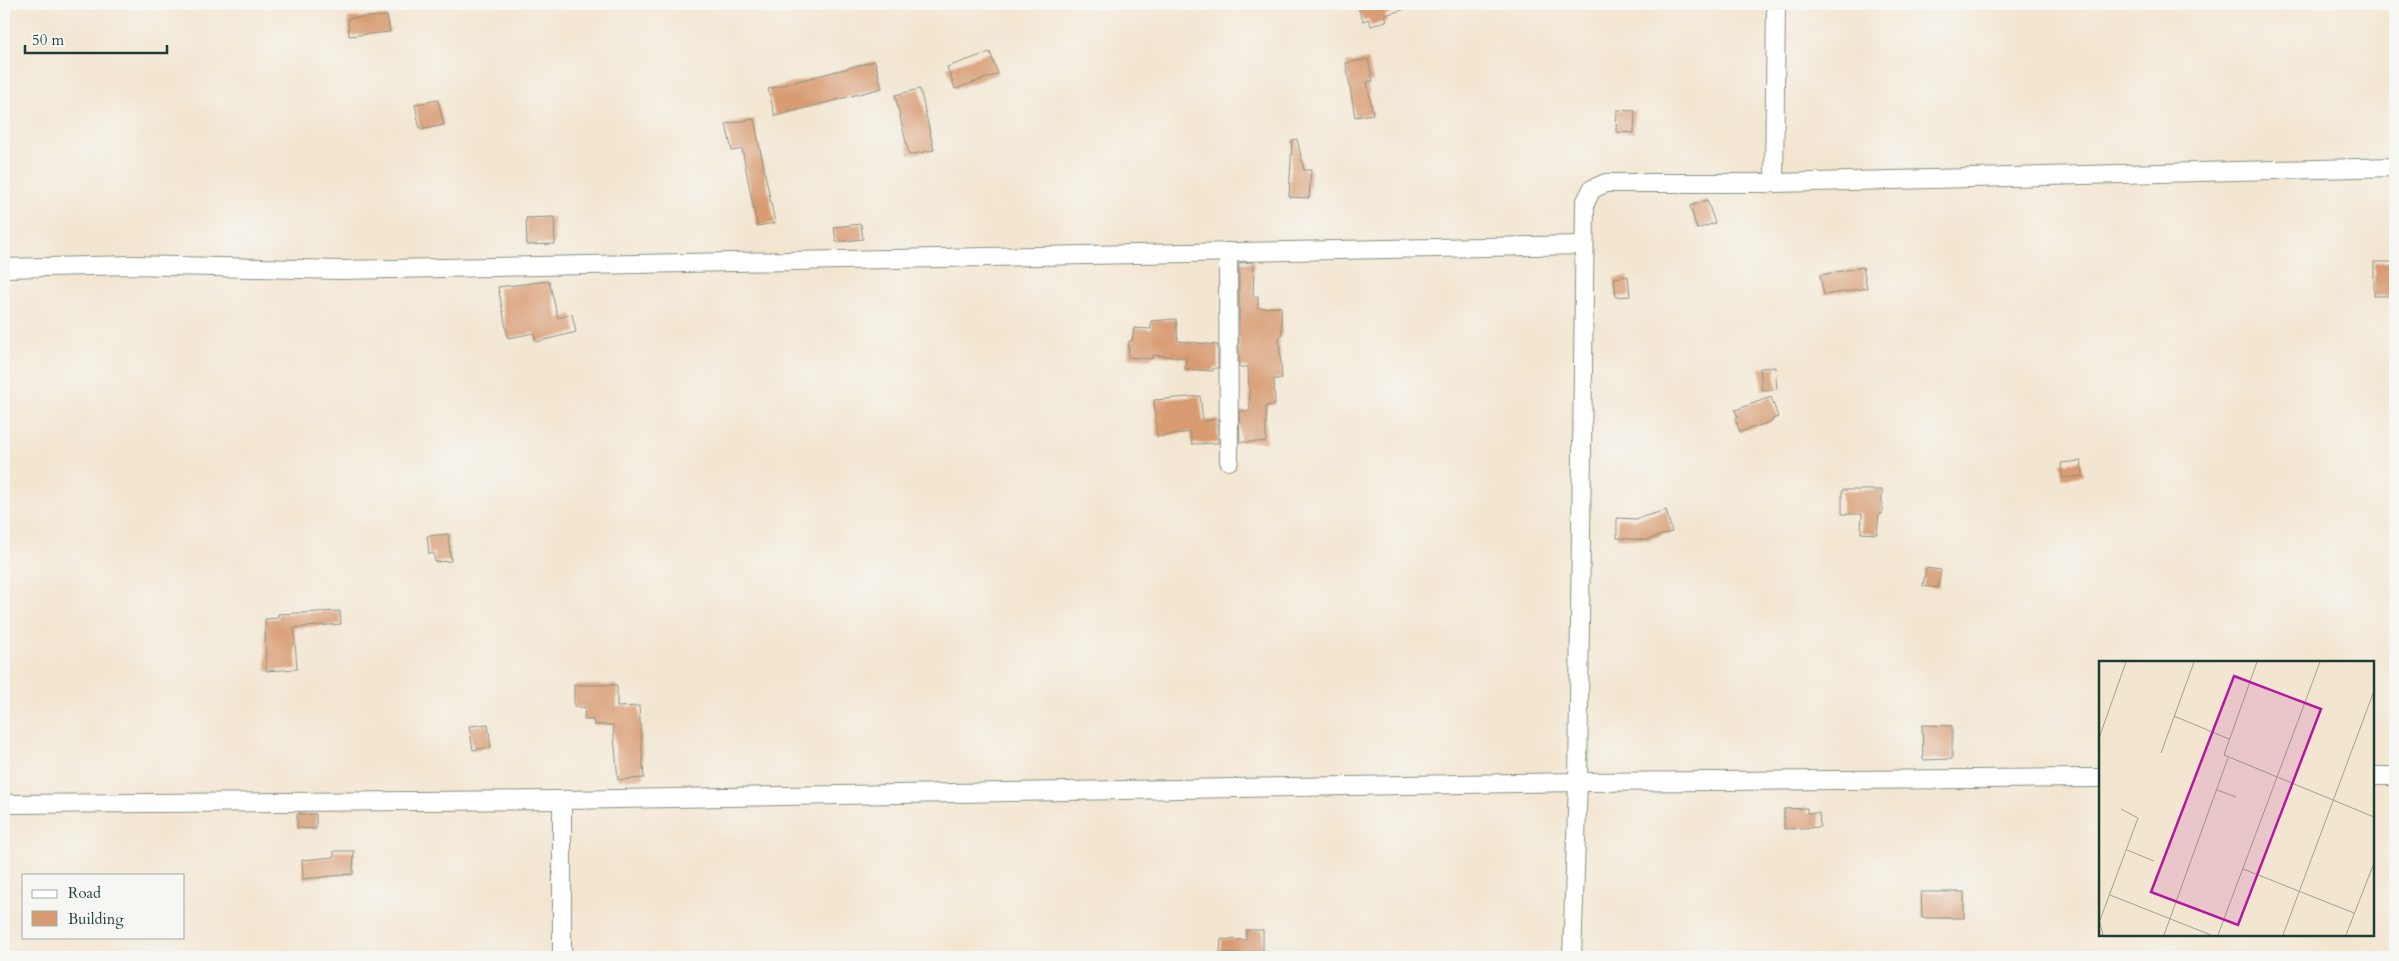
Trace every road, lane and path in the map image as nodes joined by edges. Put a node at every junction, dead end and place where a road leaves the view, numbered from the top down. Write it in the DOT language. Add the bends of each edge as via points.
graph roads {
  1 [pos="1776,4"];
  2 [pos="2395,168"];
  3 [pos="1774,183"];
  4 [pos="1584,246"];
  5 [pos="1228,252"];
  6 [pos="4,268"];
  7 [pos="1229,461"];
  8 [pos="2374,776"];
  9 [pos="2395,776"];
  10 [pos="2099,778"];
  11 [pos="1578,782"];
  12 [pos="562,800"];
  13 [pos="4,804"];
  14 [pos="562,957"];
  15 [pos="1572,957"];
  1 -- 3 [label="street"];
  2 -- 3 [label="street"];
  3 -- 4 [label="street" via="1606,183 1592,189 1585,203"];
  4 -- 5 [label="street"];
  4 -- 11 [label="street"];
  5 -- 6 [label="street" via="350,270 132,264"];
  5 -- 7 [label="street"];
  8 -- 9 [label="street"];
  10 -- 11 [label="street"];
  11 -- 12 [label="street"];
  11 -- 15 [label="street"];
  12 -- 13 [label="street"];
  12 -- 14 [label="street"];
}
